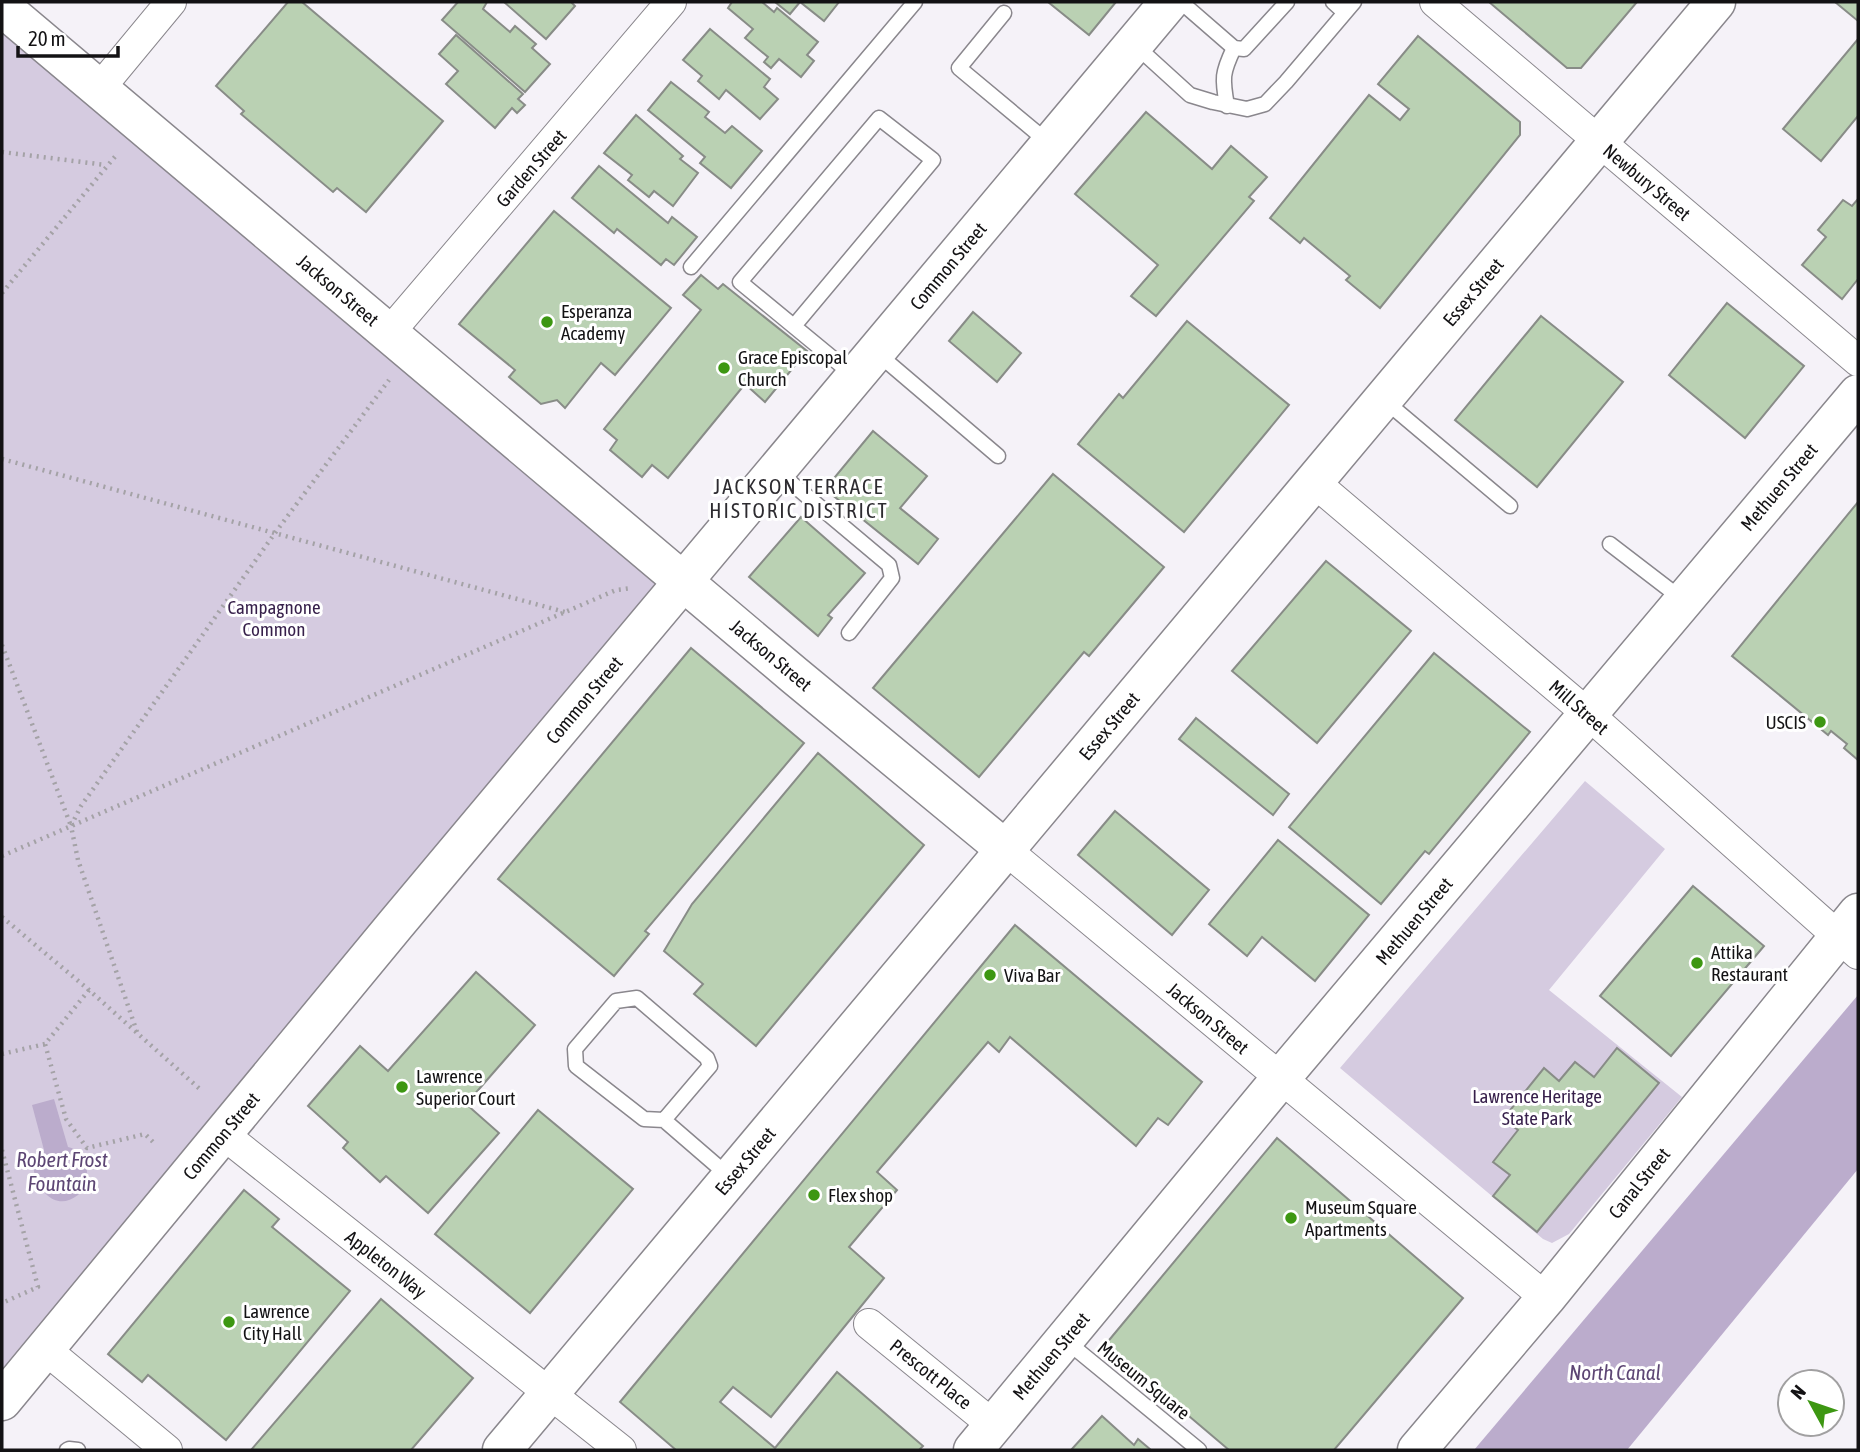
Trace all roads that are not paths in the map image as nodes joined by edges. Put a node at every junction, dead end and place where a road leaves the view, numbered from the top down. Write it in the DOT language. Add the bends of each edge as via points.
graph roads {
  1 [pos="171,2"];
  2 [pos="671,2"];
  3 [pos="915,2"];
  4 [pos="1169,2"];
  5 [pos="1181,2"];
  6 [pos="1287,2"];
  7 [pos="1436,2"];
  8 [pos="1716,2"];
  9 [pos="1344,5"];
  10 [pos="2,7"];
  11 [pos="1004,13"];
  12 [pos="1134,44"];
  13 [pos="1234,48"];
  14 [pos="99,89"];
  15 [pos="1227,106"];
  16 [pos="1599,141"];
  17 [pos="1051,144"];
  18 [pos="691,267"];
  19 [pos="794,326"];
  20 [pos="389,333"];
  21 [pos="1858,361"];
  22 [pos="866,364"];
  23 [pos="1858,394"];
  24 [pos="1383,399"];
  25 [pos="998,456"];
  26 [pos="776,471"];
  27 [pos="1314,482"];
  28 [pos="1510,506"];
  29 [pos="1610,544"];
  30 [pos="684,582"];
  31 [pos="1684,601"];
  32 [pos="849,633"];
  33 [pos="1588,714"];
  34 [pos="1006,850"];
  35 [pos="1852,935"];
  36 [pos="1281,1078"];
  37 [pos="664,1120"];
  38 [pos="223,1134"];
  39 [pos="731,1178"];
  40 [pos="1546,1298"];
  41 [pos="869,1324"];
  42 [pos="1064,1340"];
  43 [pos="45,1349"];
  44 [pos="550,1393"];
  45 [pos="2,1401"];
  46 [pos="983,1438"];
  47 [pos="67,1450"];
  48 [pos="78,1450"];
  49 [pos="167,1450"];
  50 [pos="502,1450"];
  51 [pos="621,1450"];
  52 [pos="1199,1450"];
  53 [pos="1417,1450"];
  1 -- 14 [label="street"];
  2 -- 20 [label="street, Garden Street"];
  3 -- 18 [label="lane"];
  4 -- 12 [label="main road, Common Street"];
  5 -- 13 [label="lane"];
  6 -- 13 [label="lane" via="1244,49"];
  7 -- 16 [label="street, Newbury Street"];
  8 -- 16 [label="main road, Essex Street"];
  9 -- 15 [label="lane" via="1265,104 1247,109"];
  10 -- 14 [label="main road, Jackson Street"];
  11 -- 17 [label="lane" via="959,68"];
  12 -- 15 [label="lane" via="1190,95"];
  12 -- 17 [label="main road, Common Street"];
  13 -- 15 [label="lane" via="1223,82"];
  14 -- 20 [label="main road, Jackson Street"];
  16 -- 21 [label="street, Newbury Street"];
  16 -- 24 [label="main road, Essex Street"];
  17 -- 22 [label="main road, Common Street"];
  19 -- 19 [label="lane" via="933,160 879,118 740,282"];
  19 -- 22 [label="lane"];
  20 -- 30 [label="main road, Jackson Street"];
  22 -- 25 [label="lane"];
  22 -- 26 [label="main road, Common Street"];
  23 -- 31 [label="main road, Methuen Street"];
  24 -- 27 [label="main road, Essex Street"];
  24 -- 28 [label="lane"];
  26 -- 30 [label="main road, Common Street"];
  26 -- 32 [label="lane" via="889,565 892,578"];
  27 -- 33 [label="street, Mill Street"];
  27 -- 34 [label="main road, Essex Street"];
  29 -- 31 [label="lane"];
  30 -- 34 [label="main road, Jackson Street"];
  30 -- 38 [label="main road, Common Street"];
  31 -- 33 [label="main road, Methuen Street"];
  33 -- 35 [label="street, Mill Street"];
  33 -- 36 [label="main road, Methuen Street"];
  34 -- 36 [label="street, Jackson Street"];
  34 -- 39 [label="main road, Essex Street"];
  35 -- 40 [label="main road, Canal Street"];
  36 -- 40 [label="street, Jackson Street"];
  36 -- 42 [label="main road, Methuen Street"];
  37 -- 37 [label="lane" via="644,1119 576,1066 575,1049 616,1002 638,998 707,1058 710,1066"];
  37 -- 39 [label="lane"];
  38 -- 43 [label="main road, Common Street"];
  38 -- 44 [label="street, Appleton Way"];
  39 -- 44 [label="main road, Essex Street"];
  40 -- 53 [label="main road, Canal Street"];
  41 -- 46 [label="street, Prescott Place"];
  42 -- 46 [label="main road, Methuen Street"];
  42 -- 52 [label="lane, Museum Square"];
  43 -- 45 [label="main road, Common Street"];
  43 -- 49 [label="street"];
  44 -- 50 [label="main road, Essex Street"];
  44 -- 51 [label="street, Appleton Way"];
  47 -- 48 [label="lane"];
}
